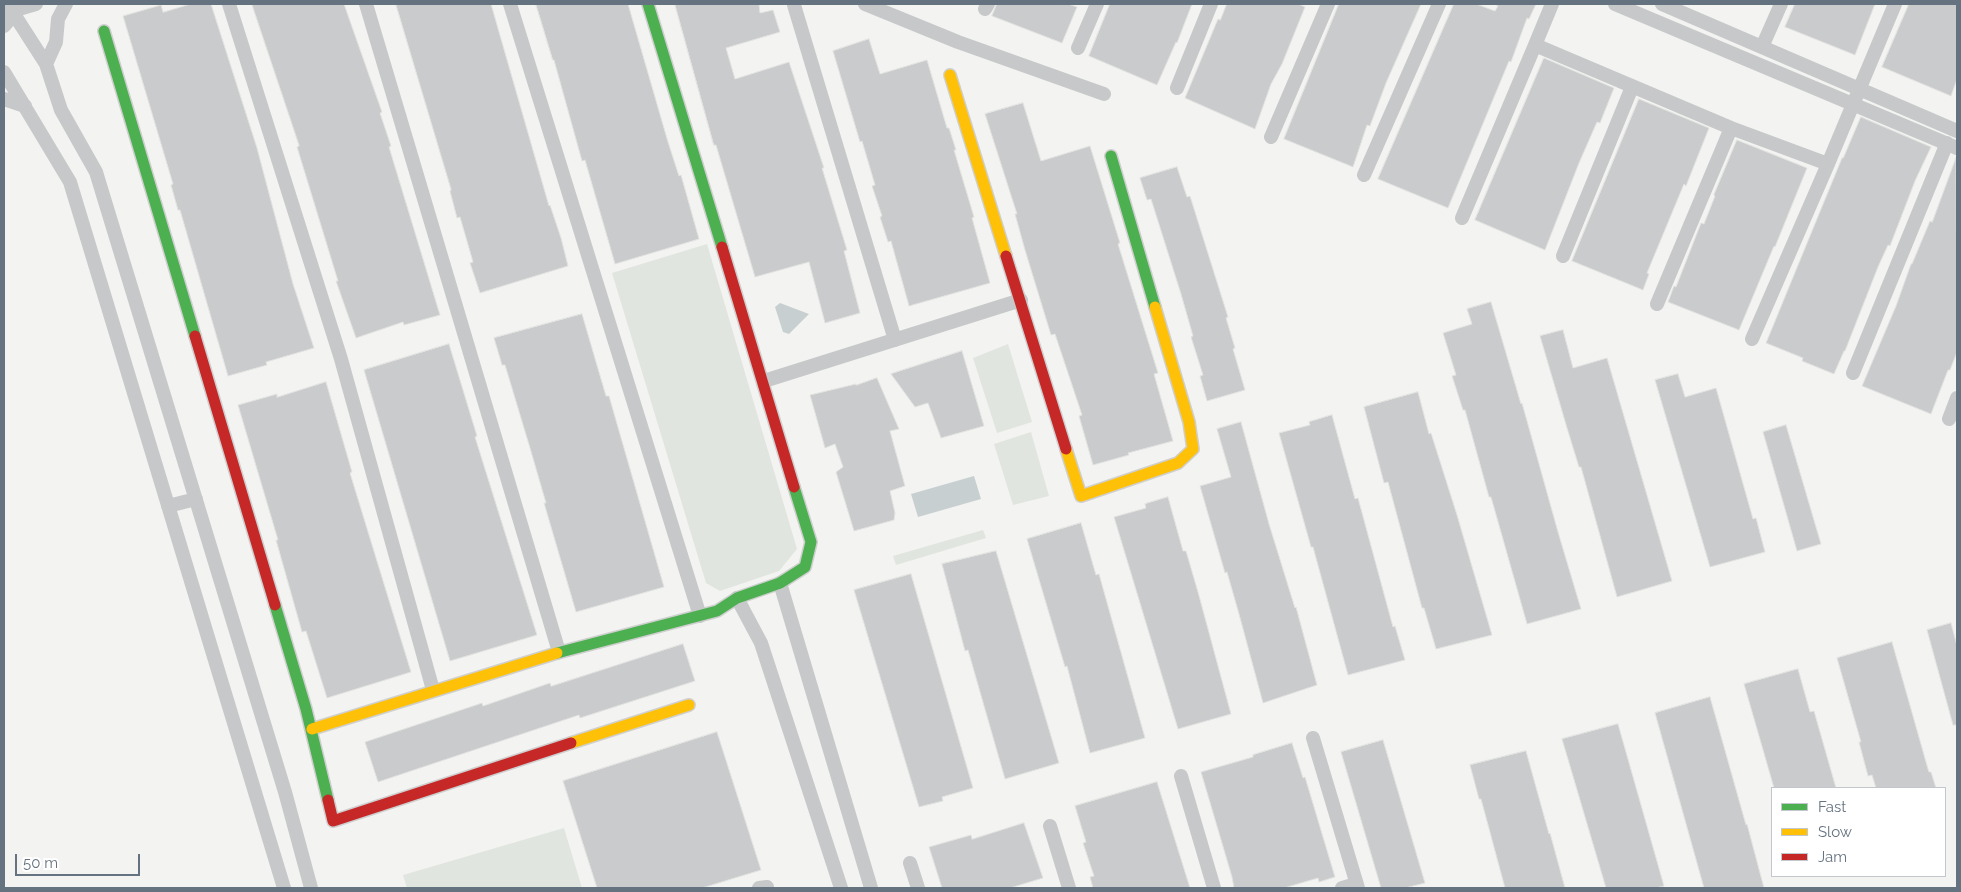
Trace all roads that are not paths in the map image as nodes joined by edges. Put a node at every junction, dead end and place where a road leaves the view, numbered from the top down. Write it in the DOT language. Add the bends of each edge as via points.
graph roads {
  1 [pos="36,4"];
  2 [pos="66,4"];
  3 [pos="229,4"];
  4 [pos="366,4"];
  5 [pos="510,4"];
  6 [pos="648,4"];
  7 [pos="866,4"];
  8 [pos="1097,4"];
  9 [pos="1211,4"];
  10 [pos="1328,4"];
  11 [pos="1439,4"];
  12 [pos="1552,4"];
  13 [pos="1615,4"];
  14 [pos="1781,4"];
  15 [pos="1895,4"];
  16 [pos="794,5"];
  17 [pos="1667,5"];
  18 [pos="12,7"];
  19 [pos="4,26"];
  20 [pos="104,31"];
  21 [pos="1535,45"];
  22 [pos="1762,47"];
  23 [pos="1078,48"];
  24 [pos="46,64"];
  25 [pos="4,72"];
  26 [pos="950,75"];
  27 [pos="1632,87"];
  28 [pos="1177,88"];
  29 [pos="1859,89"];
  30 [pos="1104,94"];
  31 [pos="4,99"];
  32 [pos="1853,104"];
  33 [pos="25,106"];
  34 [pos="1955,126"];
  35 [pos="1731,128"];
  36 [pos="1272,137"];
  37 [pos="1952,145"];
  38 [pos="1111,156"];
  39 [pos="1828,164"];
  40 [pos="1364,175"];
  41 [pos="1462,218"];
  42 [pos="1563,256"];
  43 [pos="1022,300"];
  44 [pos="1658,304"];
  45 [pos="1752,339"];
  46 [pos="895,340"];
  47 [pos="1853,373"];
  48 [pos="764,381"];
  49 [pos="1957,398"];
  50 [pos="1949,419"];
  51 [pos="196,499"];
  52 [pos="168,506"];
  53 [pos="780,582"];
  54 [pos="736,598"];
  55 [pos="700,616"];
  56 [pos="559,652"];
  57 [pos="433,690"];
  58 [pos="689,705"];
  59 [pos="312,729"];
  60 [pos="1313,738"];
  61 [pos="1181,776"];
  62 [pos="1050,826"];
  63 [pos="910,864"];
  64 [pos="1357,886"];
  65 [pos="284,888"];
  66 [pos="311,888"];
  67 [pos="841,888"];
  68 [pos="871,888"];
  69 [pos="918,888"];
  70 [pos="1069,888"];
  71 [pos="1214,888"];
  72 [pos="1342,888"];
  1 -- 18 [label="street"];
  2 -- 24 [label="street" via="58,19 56,42"];
  3 -- 57 [label="street" via="343,366"];
  4 -- 56 [label="street"];
  5 -- 55 [label="street"];
  6 -- 48 [label="street"];
  7 -- 30 [label="street" via="958,42"];
  8 -- 23 [label="street"];
  9 -- 28 [label="street"];
  10 -- 36 [label="street"];
  11 -- 40 [label="street"];
  12 -- 21 [label="street"];
  13 -- 32 [label="street"];
  14 -- 22 [label="street"];
  15 -- 29 [label="street"];
  16 -- 46 [label="street"];
  17 -- 22 [label="street"];
  18 -- 19 [label="street"];
  18 -- 24 [label="street"];
  20 -- 59 [label="street"];
  21 -- 27 [label="street"];
  21 -- 41 [label="street"];
  22 -- 29 [label="street"];
  24 -- 51 [label="street" via="61,110 96,172"];
  25 -- 33 [label="street"];
  26 -- 43 [label="street"];
  27 -- 35 [label="street"];
  27 -- 42 [label="street"];
  29 -- 32 [label="street"];
  29 -- 34 [label="street"];
  31 -- 33 [label="street"];
  32 -- 37 [label="street"];
  32 -- 39 [label="street"];
  33 -- 52 [label="street" via="70,182"];
  35 -- 39 [label="street"];
  35 -- 44 [label="street"];
  37 -- 47 [label="street"];
  38 -- 43 [label="street" via="1189,422 1194,449 1178,463 1081,496"];
  39 -- 45 [label="street"];
  43 -- 46 [label="street"];
  46 -- 48 [label="street"];
  48 -- 53 [label="street" via="811,542 805,567"];
  49 -- 50 [label="street"];
  51 -- 52 [label="street"];
  51 -- 66 [label="street"];
  52 -- 65 [label="street"];
  53 -- 54 [label="street"];
  53 -- 68 [label="street"];
  54 -- 55 [label="street" via="717,611"];
  54 -- 67 [label="street" via="763,650"];
  55 -- 56 [label="street"];
  56 -- 57 [label="street"];
  57 -- 59 [label="street"];
  58 -- 59 [label="street" via="333,821"];
  60 -- 64 [label="street"];
  61 -- 71 [label="street"];
  62 -- 70 [label="street"];
  63 -- 69 [label="street"];
  64 -- 72 [label="street"];
}
